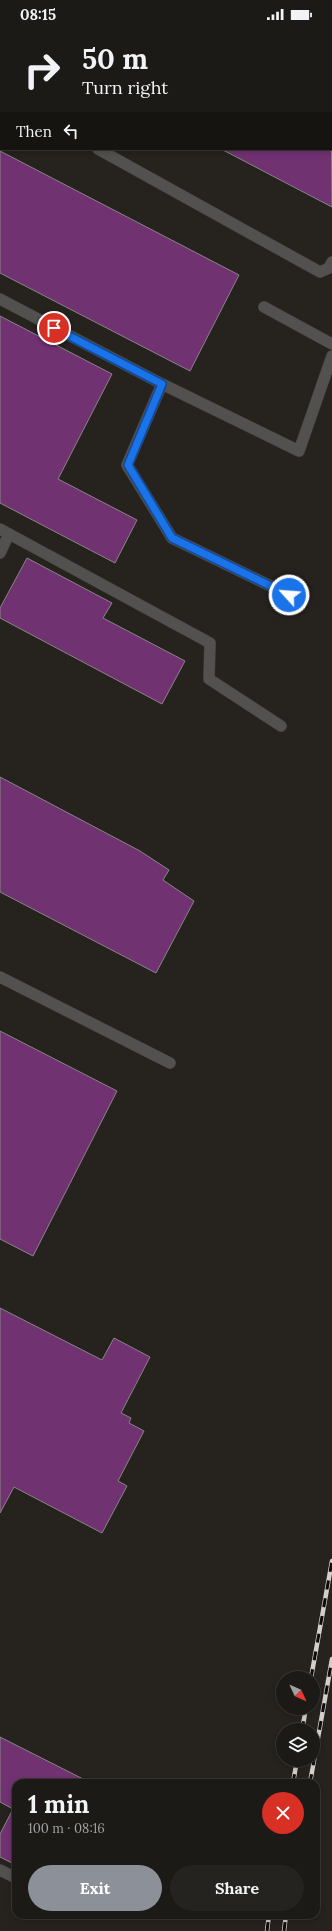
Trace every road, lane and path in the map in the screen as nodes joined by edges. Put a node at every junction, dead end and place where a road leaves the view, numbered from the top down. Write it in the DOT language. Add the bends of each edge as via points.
graph roads {
  1 [pos="100,150"];
  2 [pos="332,262"];
  3 [pos="0,299"];
  4 [pos="264,307"];
  5 [pos="332,344"];
  6 [pos="332,356"];
  7 [pos="162,384"];
  8 [pos="5,532"];
  9 [pos="0,553"];
  10 [pos="289,595"];
  11 [pos="281,726"];
  12 [pos="0,977"];
  13 [pos="170,1063"];
  14 [pos="0,1870"];
  15 [pos="12,1876"];
  1 -- 2 [label="lane" via="320,272 329,268"];
  3 -- 7 [label="lane"];
  4 -- 5 [label="lane"];
  6 -- 7 [label="lane" via="299,451"];
  7 -- 10 [label="lane" via="128,465 172,538"];
  8 -- 9 [label="lane"];
  8 -- 11 [label="lane" via="210,644 209,679"];
  12 -- 13 [label="lane"];
  14 -- 15 [label="lane"];
}
